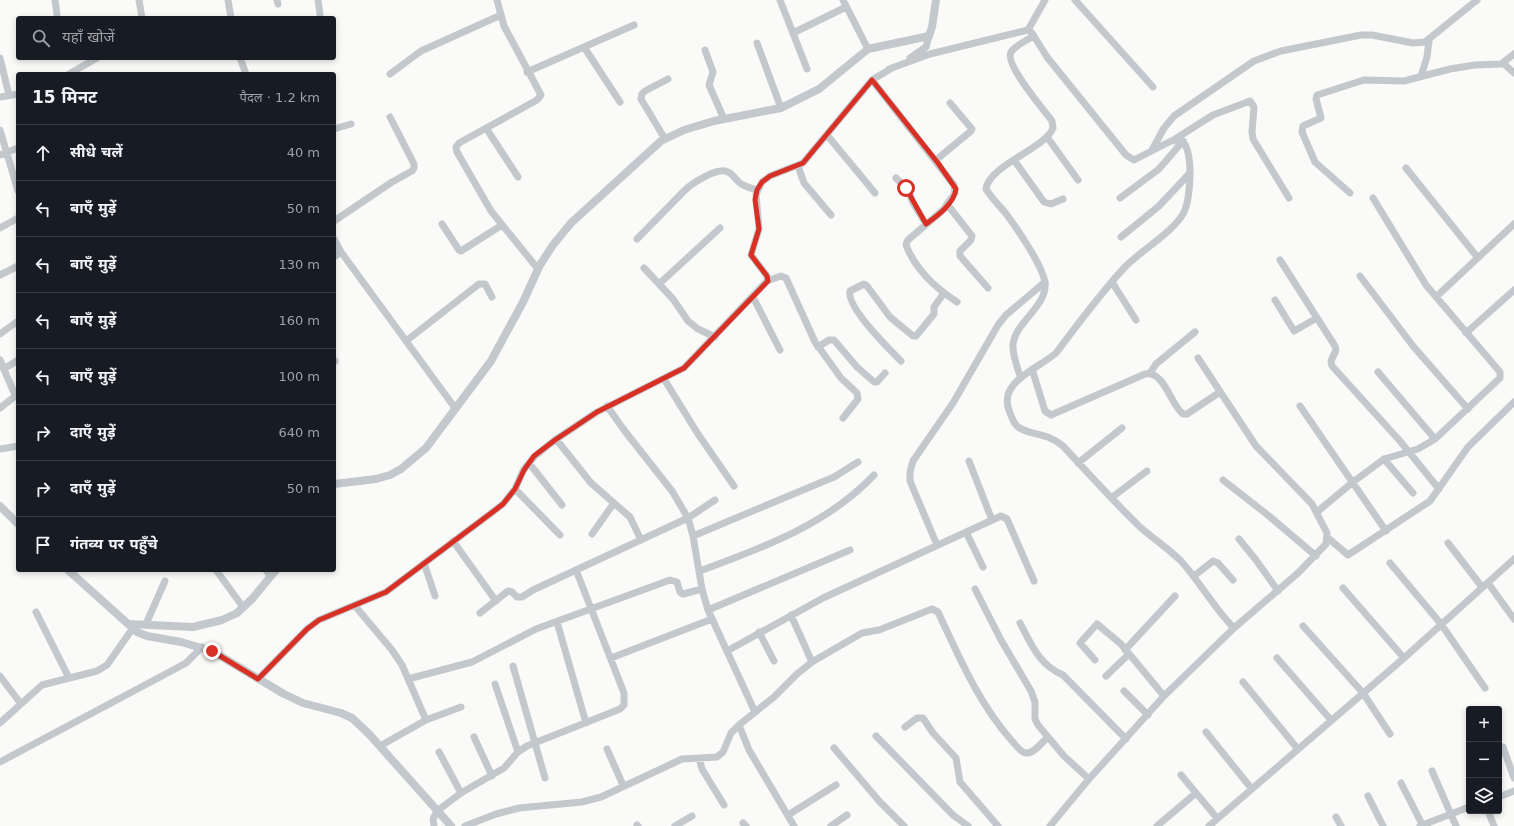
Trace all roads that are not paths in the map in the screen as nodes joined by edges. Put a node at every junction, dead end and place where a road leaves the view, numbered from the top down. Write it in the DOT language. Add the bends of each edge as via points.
graph roads {
  1 [pos="55,0"];
  2 [pos="139,0"];
  3 [pos="228,0"];
  4 [pos="318,0"];
  5 [pos="498,0"];
  6 [pos="780,0"];
  7 [pos="936,0"];
  8 [pos="1045,0"];
  9 [pos="1075,0"];
  10 [pos="1477,0"];
  11 [pos="845,4"];
  12 [pos="56,14"];
  13 [pos="320,14"];
  14 [pos="500,15"];
  15 [pos="142,16"];
  16 [pos="231,16"];
  17 [pos="634,25"];
  18 [pos="1028,30"];
  19 [pos="793,33"];
  20 [pos="929,36"];
  21 [pos="1034,36"];
  22 [pos="1429,40"];
  23 [pos="757,43"];
  24 [pos="584,47"];
  25 [pos="868,49"];
  26 [pos="705,50"];
  27 [pos="1514,54"];
  28 [pos="0,58"];
  29 [pos="94,60"];
  30 [pos="241,60"];
  31 [pos="1503,63"];
  32 [pos="807,69"];
  33 [pos="889,69"];
  34 [pos="72,72"];
  35 [pos="245,72"];
  36 [pos="527,72"];
  37 [pos="1514,73"];
  38 [pos="390,74"];
  39 [pos="1421,76"];
  40 [pos="668,79"];
  41 [pos="872,80"];
  42 [pos="1153,87"];
  43 [pos="16,94"];
  44 [pos="9,96"];
  45 [pos="0,97"];
  46 [pos="620,102"];
  47 [pos="950,103"];
  48 [pos="781,108"];
  49 [pos="390,117"];
  50 [pos="724,119"];
  51 [pos="351,124"];
  52 [pos="336,128"];
  53 [pos="486,128"];
  54 [pos="0,130"];
  55 [pos="827,135"];
  56 [pos="1047,137"];
  57 [pos="665,139"];
  58 [pos="1179,140"];
  59 [pos="16,149"];
  60 [pos="1152,150"];
  61 [pos="3,154"];
  62 [pos="936,160"];
  63 [pos="1014,160"];
  64 [pos="798,166"];
  65 [pos="1406,168"];
  66 [pos="1189,174"];
  67 [pos="518,177"];
  68 [pos="896,178"];
  69 [pos="1078,180"];
  70 [pos="16,186"];
  71 [pos="757,190"];
  72 [pos="875,193"];
  73 [pos="1350,193"];
  74 [pos="1120,198"];
  75 [pos="1289,198"];
  76 [pos="1373,198"];
  77 [pos="1062,199"];
  78 [pos="947,204"];
  79 [pos="831,215"];
  80 [pos="16,219"];
  81 [pos="336,220"];
  82 [pos="442,224"];
  83 [pos="926,224"];
  84 [pos="1514,224"];
  85 [pos="502,225"];
  86 [pos="0,228"];
  87 [pos="720,228"];
  88 [pos="1121,237"];
  89 [pos="637,239"];
  90 [pos="336,243"];
  91 [pos="341,252"];
  92 [pos="336,256"];
  93 [pos="1478,258"];
  94 [pos="1280,260"];
  95 [pos="16,267"];
  96 [pos="644,268"];
  97 [pos="538,269"];
  98 [pos="0,275"];
  99 [pos="1360,276"];
  100 [pos="768,281"];
  101 [pos="1044,282"];
  102 [pos="1112,282"];
  103 [pos="659,284"];
  104 [pos="988,288"];
  105 [pos="944,293"];
  106 [pos="1511,293"];
  107 [pos="492,297"];
  108 [pos="753,297"];
  109 [pos="1436,297"];
  110 [pos="1275,300"];
  111 [pos="1514,301"];
  112 [pos="957,302"];
  113 [pos="1317,318"];
  114 [pos="1136,320"];
  115 [pos="16,322"];
  116 [pos="1195,332"];
  117 [pos="0,334"];
  118 [pos="1466,334"];
  119 [pos="715,337"];
  120 [pos="406,341"];
  121 [pos="818,347"];
  122 [pos="780,350"];
  123 [pos="1198,358"];
  124 [pos="0,360"];
  125 [pos="16,361"];
  126 [pos="901,362"];
  127 [pos="4,369"];
  128 [pos="1032,369"];
  129 [pos="1378,372"];
  130 [pos="885,373"];
  131 [pos="1150,373"];
  132 [pos="1020,376"];
  133 [pos="664,379"];
  134 [pos="16,392"];
  135 [pos="1220,392"];
  136 [pos="16,395"];
  137 [pos="1514,402"];
  138 [pos="607,406"];
  139 [pos="1300,406"];
  140 [pos="0,408"];
  141 [pos="455,408"];
  142 [pos="1468,409"];
  143 [pos="843,418"];
  144 [pos="1122,428"];
  145 [pos="1435,438"];
  146 [pos="556,439"];
  147 [pos="16,446"];
  148 [pos="0,449"];
  149 [pos="1407,451"];
  150 [pos="1384,458"];
  151 [pos="968,461"];
  152 [pos="858,462"];
  153 [pos="529,463"];
  154 [pos="1078,463"];
  155 [pos="1147,471"];
  156 [pos="874,475"];
  157 [pos="1223,480"];
  158 [pos="1352,482"];
  159 [pos="336,484"];
  160 [pos="734,486"];
  161 [pos="515,489"];
  162 [pos="1439,489"];
  163 [pos="1414,493"];
  164 [pos="1111,498"];
  165 [pos="715,500"];
  166 [pos="614,503"];
  167 [pos="562,505"];
  168 [pos="0,506"];
  169 [pos="1317,512"];
  170 [pos="688,518"];
  171 [pos="992,520"];
  172 [pos="16,522"];
  173 [pos="1386,531"];
  174 [pos="966,532"];
  175 [pos="592,534"];
  176 [pos="560,535"];
  177 [pos="693,536"];
  178 [pos="1328,538"];
  179 [pos="1239,539"];
  180 [pos="641,540"];
  181 [pos="454,541"];
  182 [pos="1448,543"];
  183 [pos="937,545"];
  184 [pos="850,550"];
  185 [pos="1316,556"];
  186 [pos="1514,559"];
  187 [pos="424,563"];
  188 [pos="1390,563"];
  189 [pos="983,567"];
  190 [pos="576,570"];
  191 [pos="700,571"];
  192 [pos="70,572"];
  193 [pos="217,572"];
  194 [pos="270,572"];
  195 [pos="1194,576"];
  196 [pos="1233,580"];
  197 [pos="164,581"];
  198 [pos="1034,581"];
  199 [pos="1485,585"];
  200 [pos="1343,588"];
  201 [pos="702,589"];
  202 [pos="975,589"];
  203 [pos="1278,591"];
  204 [pos="435,596"];
  205 [pos="1175,596"];
  206 [pos="496,601"];
  207 [pos="355,606"];
  208 [pos="243,607"];
  209 [pos="592,610"];
  210 [pos="708,610"];
  211 [pos="36,612"];
  212 [pos="480,613"];
  213 [pos="791,615"];
  214 [pos="712,619"];
  215 [pos="1514,619"];
  216 [pos="557,622"];
  217 [pos="1020,623"];
  218 [pos="146,624"];
  219 [pos="1441,624"];
  220 [pos="131,626"];
  221 [pos="1304,626"];
  222 [pos="1234,628"];
  223 [pos="759,632"];
  224 [pos="202,647"];
  225 [pos="727,651"];
  226 [pos="1127,652"];
  227 [pos="611,658"];
  228 [pos="1277,658"];
  229 [pos="1404,658"];
  230 [pos="1096,660"];
  231 [pos="774,661"];
  232 [pos="812,662"];
  233 [pos="513,666"];
  234 [pos="0,676"];
  235 [pos="1106,676"];
  236 [pos="69,678"];
  237 [pos="258,679"];
  238 [pos="408,679"];
  239 [pos="1243,682"];
  240 [pos="495,684"];
  241 [pos="1486,688"];
  242 [pos="1124,691"];
  243 [pos="1363,693"];
  244 [pos="1164,696"];
  245 [pos="21,704"];
  246 [pos="461,707"];
  247 [pos="755,712"];
  248 [pos="1148,715"];
  249 [pos="426,720"];
  250 [pos="1331,720"];
  251 [pos="0,723"];
  252 [pos="586,723"];
  253 [pos="739,725"];
  254 [pos="905,727"];
  255 [pos="1206,732"];
  256 [pos="1390,734"];
  257 [pos="876,736"];
  258 [pos="474,737"];
  259 [pos="1126,739"];
  260 [pos="1051,741"];
  261 [pos="535,744"];
  262 [pos="380,746"];
  263 [pos="1503,747"];
  264 [pos="607,748"];
  265 [pos="834,748"];
  266 [pos="1297,748"];
  267 [pos="439,752"];
  268 [pos="518,752"];
  269 [pos="699,758"];
  270 [pos="0,762"];
  271 [pos="1432,771"];
  272 [pos="1181,775"];
  273 [pos="492,776"];
  274 [pos="545,778"];
  275 [pos="1514,778"];
  276 [pos="1089,779"];
  277 [pos="1401,783"];
  278 [pos="622,785"];
  279 [pos="836,785"];
  280 [pos="1251,788"];
  281 [pos="1196,792"];
  282 [pos="1514,792"];
  283 [pos="461,793"];
  284 [pos="1368,796"];
  285 [pos="1502,796"];
  286 [pos="724,805"];
  287 [pos="1466,808"];
  288 [pos="437,811"];
  289 [pos="1451,814"];
  290 [pos="1489,814"];
  291 [pos="788,815"];
  292 [pos="848,815"];
  293 [pos="692,816"];
  294 [pos="1336,817"];
  295 [pos="1217,818"];
  296 [pos="434,826"];
  297 [pos="451,826"];
  298 [pos="465,826"];
  299 [pos="675,826"];
  300 [pos="794,826"];
  301 [pos="831,826"];
  302 [pos="904,826"];
  303 [pos="968,826"];
  304 [pos="998,826"];
  305 [pos="1050,826"];
  306 [pos="1157,826"];
  307 [pos="1209,826"];
  308 [pos="1341,826"];
  309 [pos="1384,826"];
  310 [pos="1422,826"];
  311 [pos="1456,826"];
  312 [pos="1494,826"];
  1 -- 12 [label="street"];
  2 -- 15 [label="street"];
  3 -- 16 [label="street"];
  4 -- 13 [label="street"];
  5 -- 14 [label="street"];
  6 -- 19 [label="street"];
  7 -- 20 [label="street"];
  8 -- 18 [label="street"];
  9 -- 42 [label="street"];
  10 -- 22 [label="street"];
  11 -- 19 [label="street"];
  11 -- 25 [label="street"];
  14 -- 36 [label="street"];
  14 -- 38 [label="street" via="421,51"];
  17 -- 24 [label="street"];
  18 -- 21 [label="street"];
  18 -- 33 [label="street" via="930,54"];
  19 -- 32 [label="street"];
  20 -- 25 [label="street"];
  20 -- 33 [label="street" via="923,51"];
  21 -- 56 [label="street" via="1015,48 1010,58 1015,70 1052,121 1053,128"];
  21 -- 60 [label="street" via="1047,57 1126,155 1134,160"];
  22 -- 39 [label="street"];
  22 -- 60 [label="street" via="1413,43 1361,35 1281,51 1254,61 1174,116"];
  23 -- 48 [label="street"];
  24 -- 36 [label="street"];
  24 -- 46 [label="street"];
  25 -- 48 [label="street" via="819,89"];
  26 -- 50 [label="street" via="713,72 709,85"];
  27 -- 31 [label="street"];
  28 -- 44 [label="street"];
  29 -- 34 [label="street"];
  30 -- 35 [label="street"];
  31 -- 37 [label="street"];
  31 -- 39 [label="street" via="1475,65"];
  33 -- 41 [label="street"];
  36 -- 53 [label="street" via="539,90 540,98"];
  39 -- 73 [label="street" via="1404,81 1364,80 1317,95 1321,118 1304,126 1302,132 1315,162"];
  40 -- 57 [label="street" via="645,91 641,99"];
  41 -- 55 [label="street"];
  41 -- 62 [label="street"];
  43 -- 44 [label="street"];
  44 -- 45 [label="street"];
  47 -- 62 [label="street" via="972,129"];
  48 -- 50 [label="street"];
  49 -- 81 [label="street" via="414,168"];
  50 -- 57 [label="street" via="684,130"];
  51 -- 52 [label="street"];
  53 -- 67 [label="street"];
  53 -- 85 [label="street" via="456,147"];
  54 -- 61 [label="street"];
  55 -- 64 [label="street"];
  55 -- 72 [label="street"];
  56 -- 63 [label="street"];
  56 -- 69 [label="street"];
  57 -- 97 [label="street" via="571,223"];
  58 -- 60 [label="street"];
  58 -- 66 [label="street" via="1185,143 1188,153"];
  58 -- 74 [label="street" via="1159,169"];
  58 -- 75 [label="street" via="1213,115 1250,101 1254,108 1253,139"];
  59 -- 61 [label="street"];
  61 -- 70 [label="street"];
  62 -- 78 [label="street" via="956,189"];
  63 -- 77 [label="street" via="1044,202 1050,204"];
  63 -- 101 [label="street" via="990,180 986,189 1008,216 1039,266"];
  64 -- 71 [label="street" via="770,176"];
  64 -- 79 [label="street" via="804,183"];
  65 -- 93 [label="street"];
  66 -- 88 [label="street" via="1159,206"];
  66 -- 102 [label="street" via="1190,190 1184,213 1174,225 1136,256"];
  68 -- 83 [label="street" via="908,190"];
  71 -- 89 [label="street" via="740,183 728,171 713,174 692,184"];
  71 -- 100 [label="street" via="755,200 759,229 751,255"];
  76 -- 109 [label="street"];
  78 -- 83 [label="street"];
  78 -- 104 [label="street" via="972,236 960,250 960,256"];
  80 -- 86 [label="street"];
  82 -- 85 [label="street" via="461,251"];
  83 -- 105 [label="street" via="908,240 907,248 925,277"];
  84 -- 93 [label="street"];
  85 -- 97 [label="street"];
  87 -- 103 [label="street"];
  90 -- 91 [label="street"];
  91 -- 92 [label="street"];
  91 -- 120 [label="street"];
  93 -- 109 [label="street"];
  94 -- 113 [label="street"];
  95 -- 98 [label="street"];
  96 -- 103 [label="street"];
  97 -- 141 [label="street" via="491,361"];
  99 -- 142 [label="street" via="1413,346"];
  100 -- 108 [label="street"];
  100 -- 121 [label="street" via="782,276 786,278"];
  101 -- 132 [label="street" via="1042,296 1013,342"];
  101 -- 183 [label="street" via="998,325 953,403 913,461 910,481"];
  102 -- 114 [label="street"];
  102 -- 128 [label="street" via="1056,353"];
  103 -- 119 [label="street" via="688,321"];
  105 -- 112 [label="street"];
  105 -- 126 [label="street" via="934,307 934,314 916,336 913,336 890,317 867,286 864,284 850,291 850,297 865,322"];
  106 -- 111 [label="street"];
  106 -- 118 [label="street"];
  107 -- 120 [label="street" via="485,284 479,284"];
  108 -- 119 [label="street"];
  108 -- 122 [label="street"];
  109 -- 118 [label="street"];
  110 -- 113 [label="street" via="1294,331"];
  113 -- 149 [label="street" via="1335,346 1332,366"];
  115 -- 117 [label="street"];
  116 -- 131 [label="street" via="1156,364"];
  118 -- 142 [label="street" via="1501,375 1498,381"];
  119 -- 133 [label="street" via="684,368"];
  120 -- 141 [label="street"];
  121 -- 130 [label="street" via="829,340 834,340 874,382"];
  121 -- 143 [label="street" via="858,396"];
  123 -- 135 [label="street"];
  124 -- 127 [label="street"];
  125 -- 127 [label="street"];
  127 -- 134 [label="street"];
  128 -- 131 [label="street" via="1045,411 1052,415"];
  128 -- 132 [label="street"];
  129 -- 145 [label="street"];
  131 -- 135 [label="street" via="1157,377 1184,414"];
  132 -- 154 [label="street" via="1008,395 1007,402 1013,421 1017,426 1055,439"];
  133 -- 138 [label="street"];
  133 -- 160 [label="street"];
  135 -- 169 [label="street" via="1256,446"];
  136 -- 140 [label="street"];
  137 -- 162 [label="street" via="1468,447"];
  138 -- 146 [label="street"];
  138 -- 170 [label="street" via="668,485"];
  139 -- 158 [label="street"];
  141 -- 159 [label="street" via="426,448 401,469 376,479"];
  142 -- 145 [label="street"];
  144 -- 154 [label="street"];
  145 -- 149 [label="street" via="1418,449"];
  146 -- 153 [label="street"];
  146 -- 166 [label="street" via="591,483"];
  147 -- 148 [label="street"];
  149 -- 150 [label="street"];
  149 -- 162 [label="street"];
  150 -- 158 [label="street"];
  150 -- 163 [label="street"];
  151 -- 171 [label="street"];
  152 -- 177 [label="street" via="834,477"];
  153 -- 161 [label="street"];
  153 -- 167 [label="street"];
  154 -- 164 [label="street"];
  155 -- 164 [label="street"];
  156 -- 191 [label="street" via="840,506 793,534"];
  157 -- 185 [label="street"];
  158 -- 169 [label="street"];
  158 -- 173 [label="street"];
  161 -- 176 [label="street"];
  161 -- 181 [label="street" via="503,504"];
  162 -- 173 [label="street" via="1430,501"];
  164 -- 195 [label="street" via="1144,530 1172,552"];
  165 -- 170 [label="street"];
  166 -- 175 [label="street"];
  166 -- 180 [label="street" via="630,517"];
  168 -- 172 [label="street"];
  169 -- 178 [label="street"];
  170 -- 177 [label="street"];
  170 -- 180 [label="street"];
  171 -- 174 [label="street"];
  171 -- 198 [label="street" via="1001,516 1007,519"];
  173 -- 178 [label="street" via="1348,555"];
  174 -- 183 [label="street"];
  174 -- 189 [label="street"];
  177 -- 191 [label="street"];
  178 -- 185 [label="street"];
  179 -- 203 [label="street"];
  180 -- 190 [label="street"];
  181 -- 187 [label="street"];
  181 -- 206 [label="street"];
  182 -- 199 [label="street"];
  183 -- 213 [label="street"];
  184 -- 210 [label="street"];
  185 -- 203 [label="street"];
  186 -- 199 [label="street"];
  187 -- 204 [label="street"];
  187 -- 207 [label="street" via="386,592"];
  188 -- 219 [label="street"];
  190 -- 206 [label="street" via="522,597 517,597 510,591"];
  190 -- 209 [label="street"];
  191 -- 201 [label="street"];
  192 -- 220 [label="street"];
  193 -- 208 [label="street"];
  194 -- 208 [label="street"];
  195 -- 196 [label="street" via="1213,561"];
  195 -- 222 [label="street"];
  197 -- 218 [label="street"];
  199 -- 215 [label="street"];
  199 -- 219 [label="street"];
  200 -- 229 [label="street"];
  201 -- 209 [label="street" via="683,594 677,582 670,580"];
  201 -- 210 [label="street"];
  202 -- 260 [label="street" via="1031,691 1035,702 1035,719"];
  203 -- 222 [label="street"];
  205 -- 226 [label="street"];
  206 -- 212 [label="street"];
  207 -- 237 [label="street" via="319,620 307,629"];
  207 -- 238 [label="street" via="392,650"];
  208 -- 218 [label="street" via="222,620 193,627 161,627"];
  209 -- 216 [label="street"];
  209 -- 227 [label="street"];
  210 -- 214 [label="street"];
  211 -- 236 [label="street"];
  213 -- 223 [label="street"];
  213 -- 232 [label="street"];
  214 -- 225 [label="street"];
  214 -- 227 [label="street"];
  216 -- 238 [label="street" via="512,640 472,662"];
  216 -- 252 [label="street"];
  217 -- 259 [label="street" via="1044,663 1062,675"];
  218 -- 220 [label="street"];
  219 -- 229 [label="street"];
  219 -- 241 [label="street"];
  220 -- 224 [label="street" via="147,636"];
  220 -- 236 [label="street" via="107,665 97,671"];
  221 -- 243 [label="street"];
  222 -- 244 [label="street"];
  223 -- 225 [label="street"];
  223 -- 231 [label="street"];
  224 -- 237 [label="street" via="226,658"];
  224 -- 270 [label="street" via="186,663"];
  225 -- 247 [label="street"];
  226 -- 230 [label="street" via="1098,624 1080,643"];
  226 -- 235 [label="street"];
  226 -- 244 [label="street"];
  227 -- 252 [label="street" via="624,693 624,705"];
  228 -- 250 [label="street"];
  229 -- 243 [label="street"];
  232 -- 247 [label="street"];
  232 -- 260 [label="street" via="862,633 879,630 929,609 936,609 987,708 1020,750 1031,752"];
  233 -- 261 [label="street"];
  234 -- 245 [label="street"];
  236 -- 245 [label="street" via="42,685"];
  237 -- 262 [label="street" via="303,703 352,718"];
  238 -- 249 [label="street"];
  239 -- 266 [label="street"];
  240 -- 268 [label="street"];
  242 -- 248 [label="street"];
  243 -- 250 [label="street"];
  243 -- 256 [label="street"];
  244 -- 248 [label="street"];
  245 -- 251 [label="street"];
  246 -- 249 [label="street"];
  247 -- 253 [label="street"];
  248 -- 259 [label="street"];
  249 -- 262 [label="street"];
  250 -- 266 [label="street"];
  252 -- 261 [label="street"];
  253 -- 269 [label="street" via="731,733 723,752 717,757"];
  253 -- 291 [label="street" via="749,750"];
  254 -- 304 [label="street" via="917,718 923,718 956,758 960,782"];
  255 -- 280 [label="street"];
  257 -- 303 [label="street" via="953,815"];
  258 -- 273 [label="street"];
  259 -- 276 [label="street"];
  260 -- 276 [label="street"];
  261 -- 268 [label="street" via="526,746"];
  261 -- 274 [label="street"];
  262 -- 288 [label="street"];
  263 -- 275 [label="street"];
  264 -- 278 [label="street"];
  265 -- 302 [label="street"];
  266 -- 280 [label="street"];
  267 -- 283 [label="street"];
  268 -- 273 [label="street" via="504,768"];
  269 -- 278 [label="street" via="682,759"];
  269 -- 286 [label="street" via="702,768"];
  271 -- 289 [label="street"];
  272 -- 281 [label="street"];
  273 -- 283 [label="street"];
  276 -- 305 [label="street"];
  277 -- 310 [label="street"];
  278 -- 298 [label="street" via="582,802 519,808"];
  279 -- 291 [label="street"];
  280 -- 295 [label="street"];
  281 -- 295 [label="street"];
  281 -- 306 [label="street"];
  282 -- 285 [label="street"];
  283 -- 288 [label="street"];
  284 -- 309 [label="street"];
  287 -- 289 [label="street"];
  288 -- 296 [label="street" via="433,819"];
  288 -- 297 [label="street"];
  289 -- 310 [label="street"];
  289 -- 311 [label="street"];
  290 -- 312 [label="street"];
  291 -- 300 [label="street"];
  292 -- 301 [label="street"];
  293 -- 299 [label="street"];
  294 -- 308 [label="street"];
  295 -- 307 [label="street"];
}
